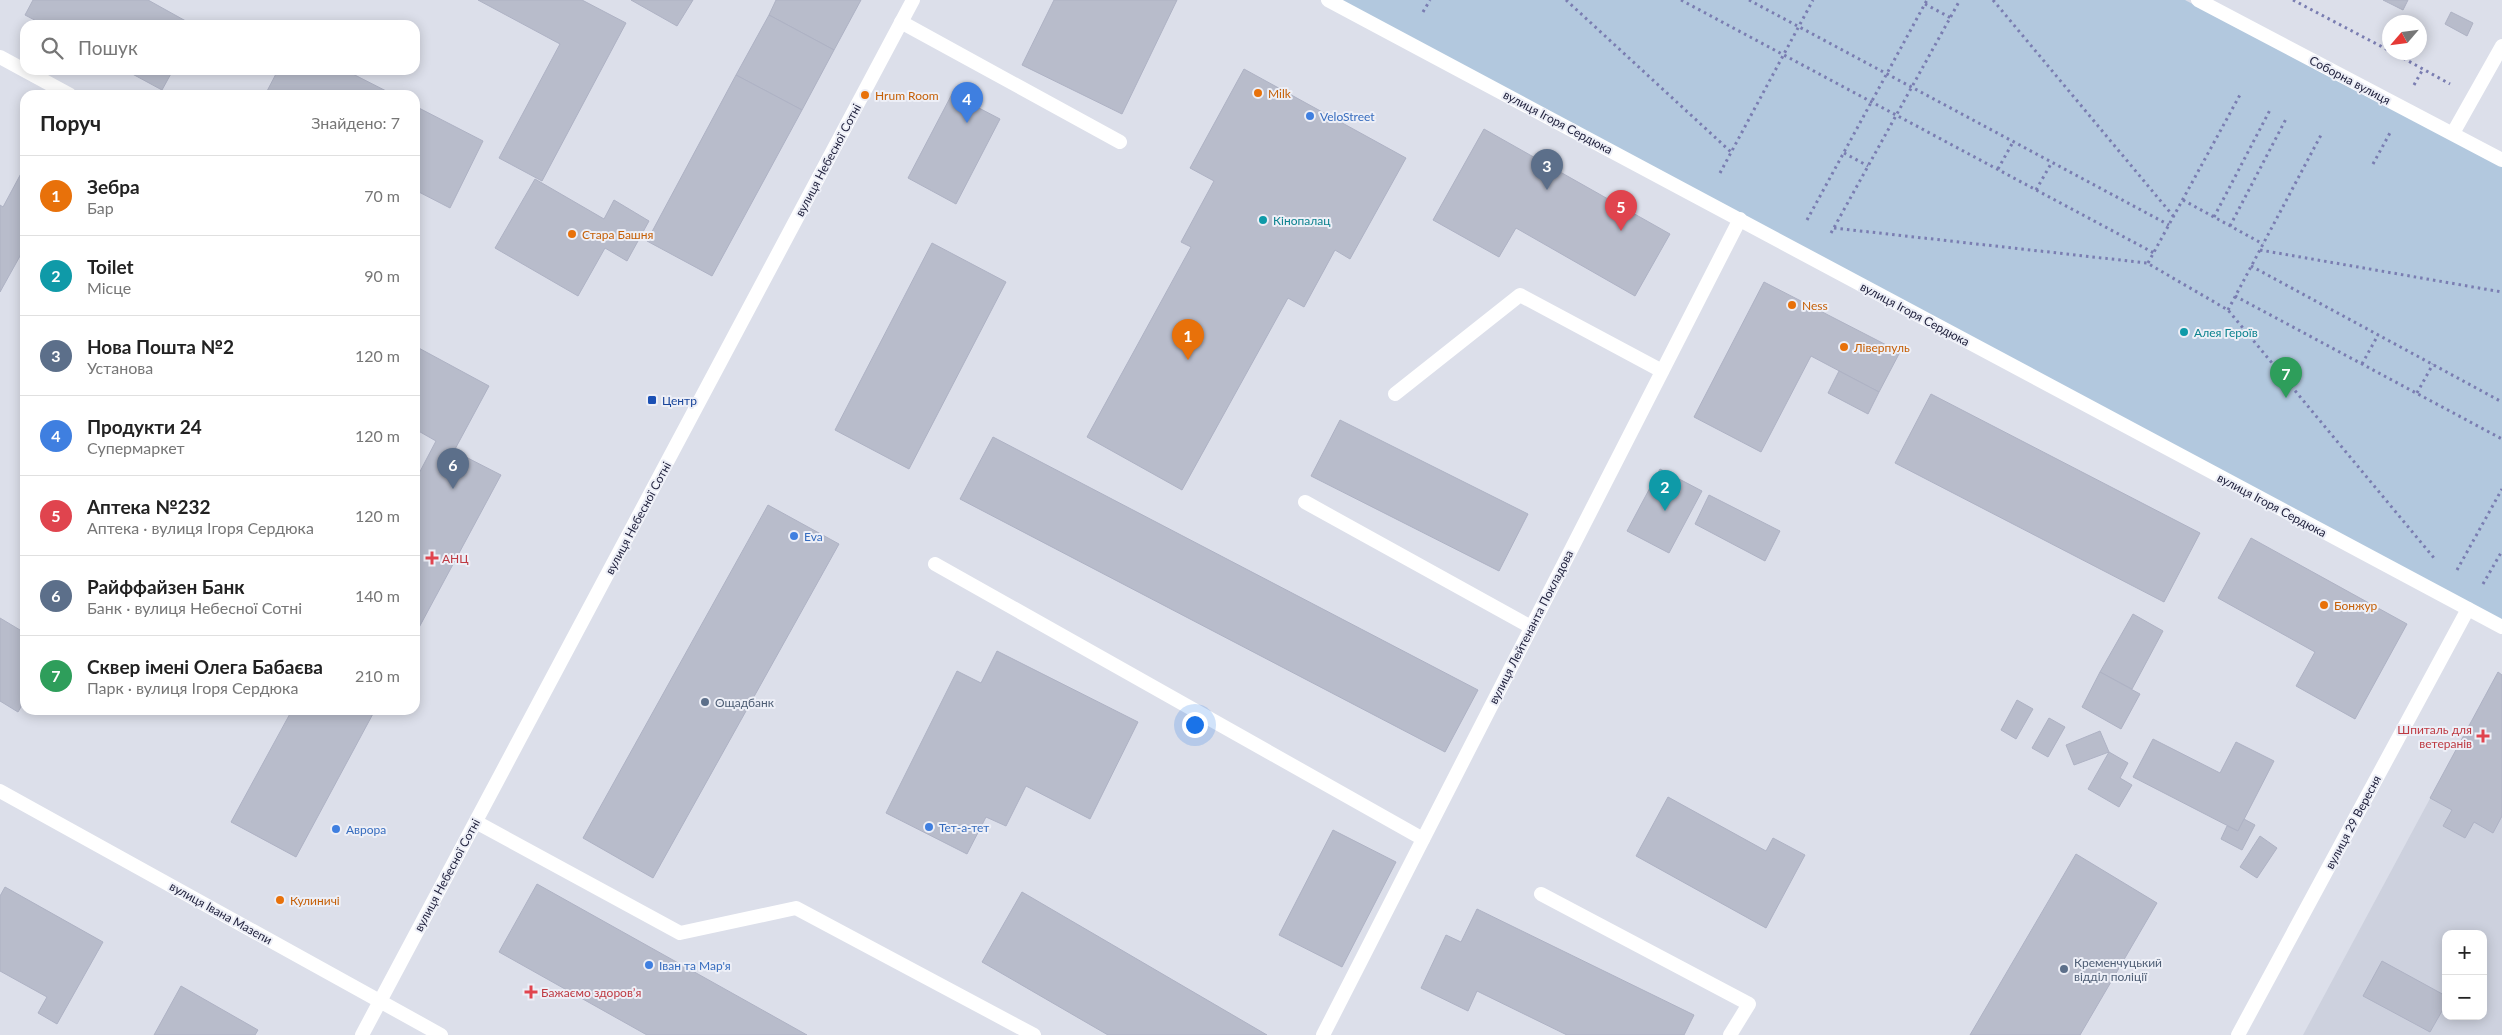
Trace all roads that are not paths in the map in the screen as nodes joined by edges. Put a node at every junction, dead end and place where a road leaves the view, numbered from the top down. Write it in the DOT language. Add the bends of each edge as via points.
graph roads {
  1 [pos="913,0"];
  2 [pos="1328,0"];
  3 [pos="2198,0"];
  4 [pos="901,22"];
  5 [pos="2502,46"];
  6 [pos="0,57"];
  7 [pos="20,68"];
  8 [pos="33,75"];
  9 [pos="61,90"];
  10 [pos="2453,133"];
  11 [pos="1120,142"];
  12 [pos="2502,160"];
  13 [pos="1740,219"];
  14 [pos="1662,371"];
  15 [pos="1396,394"];
  16 [pos="1305,502"];
  17 [pos="935,564"];
  18 [pos="2468,609"];
  19 [pos="1531,627"];
  20 [pos="2502,627"];
  21 [pos="0,791"];
  22 [pos="476,822"];
  23 [pos="1423,838"];
  24 [pos="1541,894"];
  25 [pos="380,1001"];
  26 [pos="362,1035"];
  27 [pos="441,1035"];
  28 [pos="1034,1035"];
  29 [pos="1323,1035"];
  30 [pos="1730,1035"];
  31 [pos="2238,1035"];
  1 -- 4 [label="street, вулиця Небесної Сотні"];
  2 -- 13 [label="street, вулиця Ігоря Сердюка"];
  3 -- 10 [label="street, Соборна вулиця"];
  4 -- 11 [label="street"];
  4 -- 22 [label="street, вулиця Небесної Сотні"];
  5 -- 10 [label="street"];
  6 -- 7 [label="street"];
  8 -- 9 [label="street"];
  10 -- 12 [label="street, Соборна вулиця"];
  13 -- 14 [label="street, вулиця Лейтенанта Покладова"];
  13 -- 18 [label="street, вулиця Ігоря Сердюка"];
  14 -- 15 [label="street" via="1520,295"];
  14 -- 19 [label="street, вулиця Лейтенанта Покладова"];
  16 -- 19 [label="street"];
  17 -- 23 [label="street"];
  18 -- 20 [label="street, вулиця Ігоря Сердюка"];
  18 -- 31 [label="street, вулиця 29 Вересня"];
  19 -- 23 [label="street, вулиця Лейтенанта Покладова"];
  21 -- 25 [label="street, вулиця Івана Мазепи"];
  22 -- 25 [label="street, вулиця Небесної Сотні"];
  22 -- 28 [label="street" via="680,933 796,908"];
  23 -- 29 [label="street, вулиця Лейтенанта Покладова"];
  24 -- 30 [label="street" via="1749,1004"];
  25 -- 26 [label="street, вулиця Небесної Сотні"];
  25 -- 27 [label="street, вулиця Івана Мазепи"];
}
